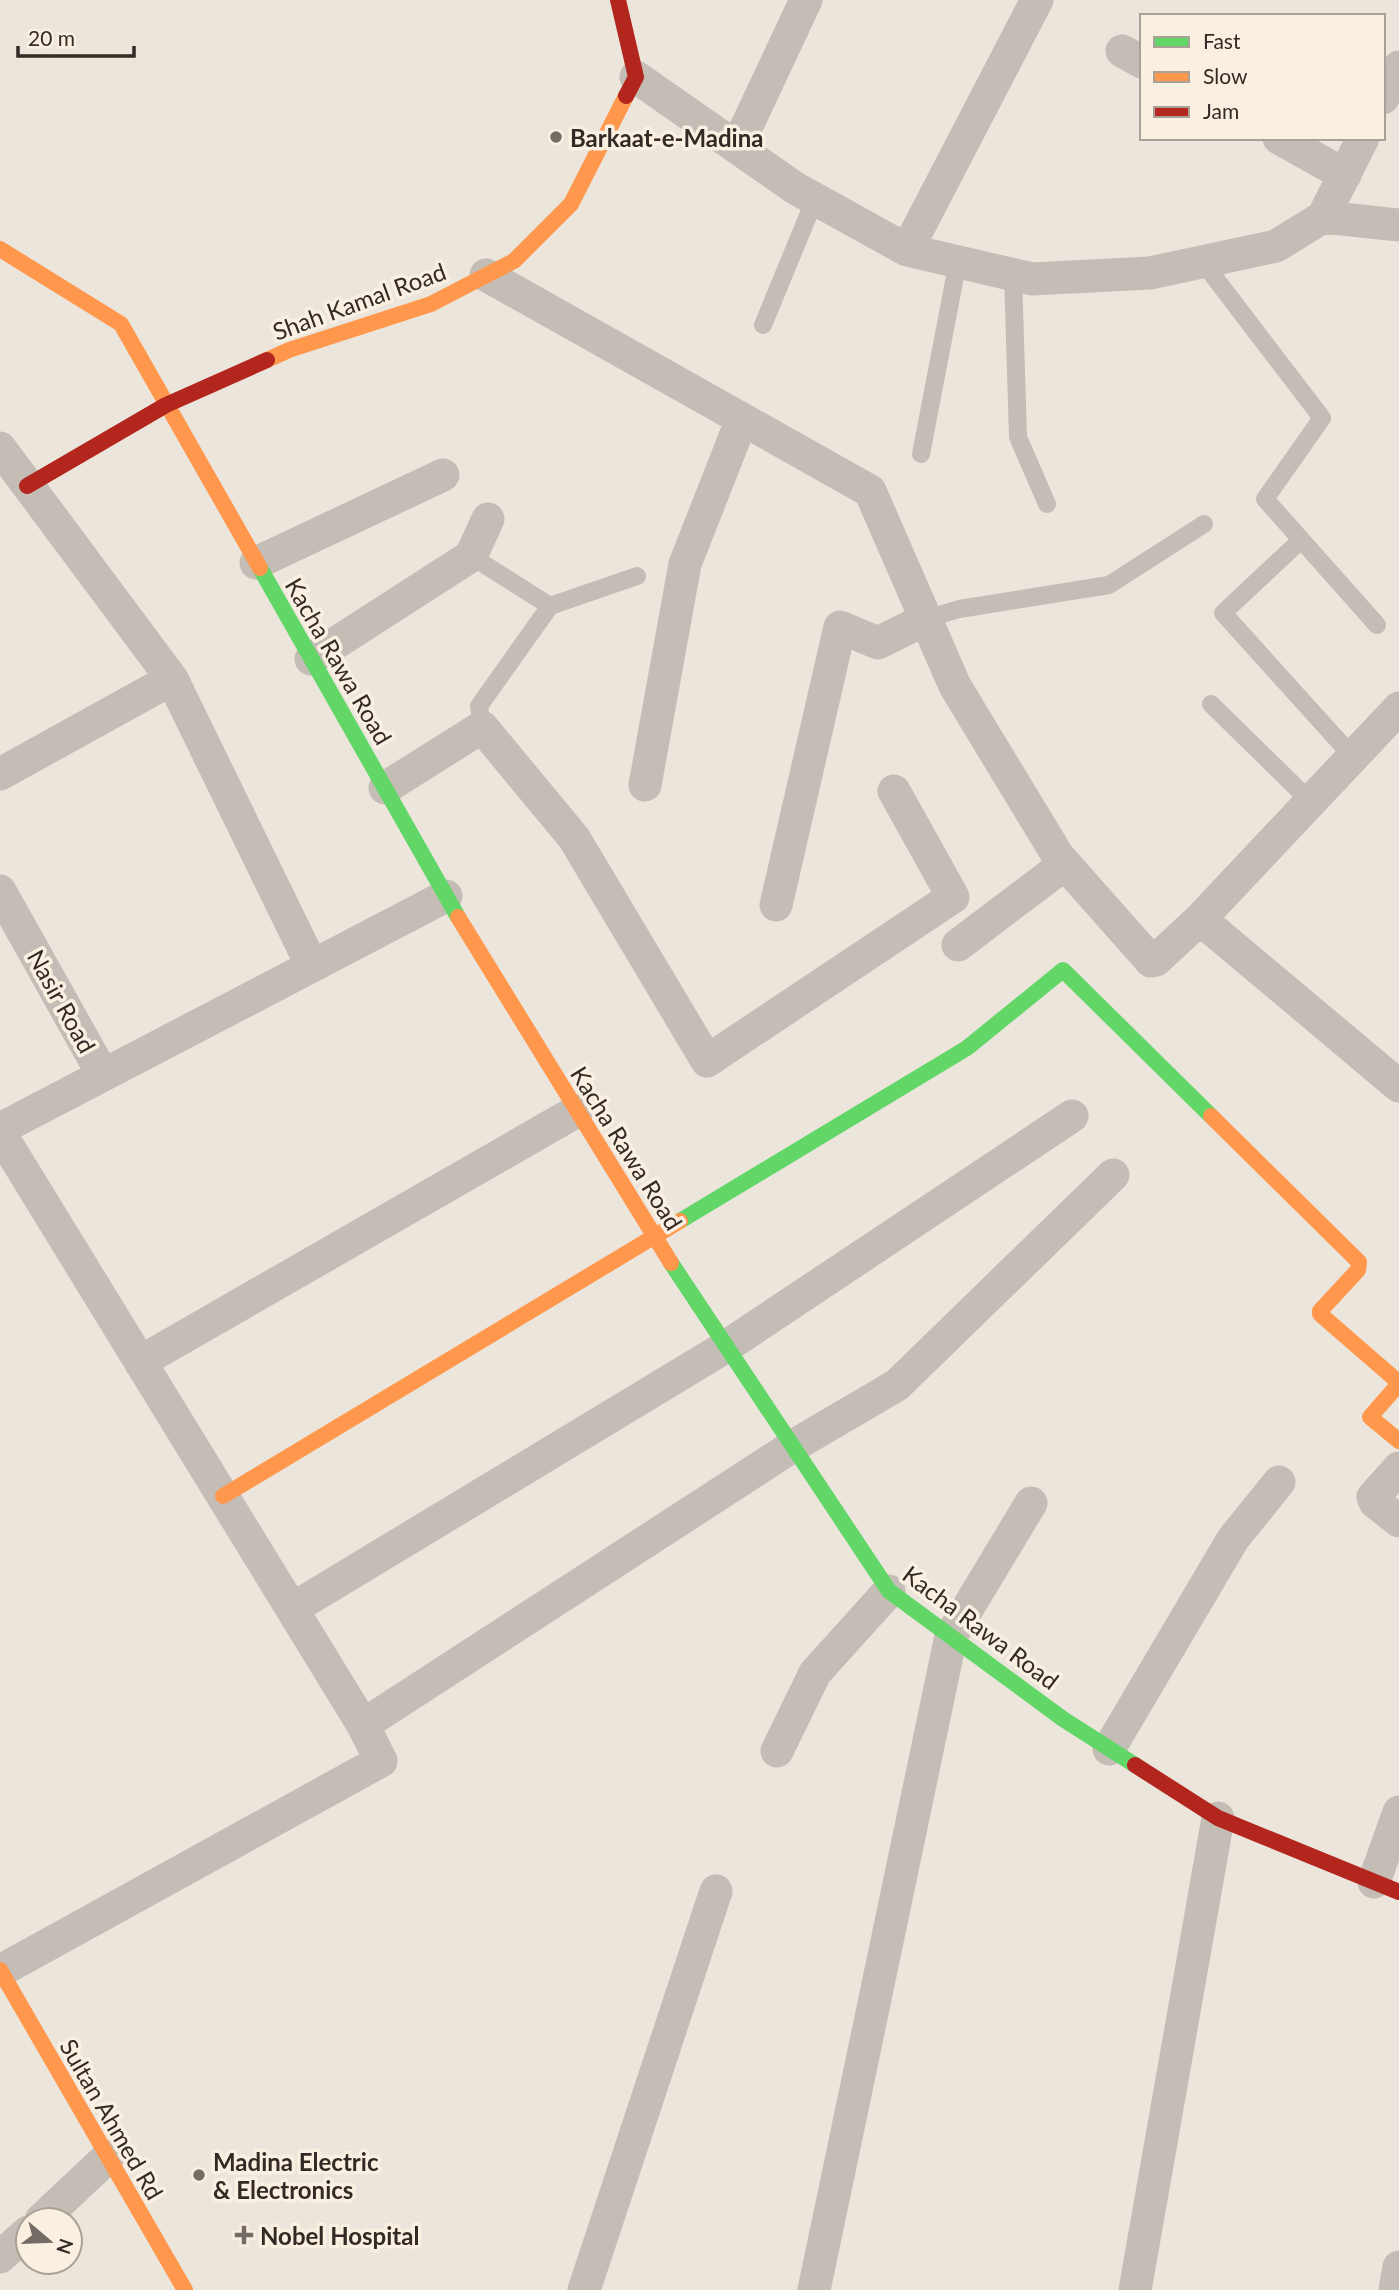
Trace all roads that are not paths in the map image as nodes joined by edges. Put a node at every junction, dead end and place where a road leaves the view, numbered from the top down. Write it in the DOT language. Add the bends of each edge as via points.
graph roads {
  1 [pos="618,0"];
  2 [pos="806,0"];
  3 [pos="1037,0"];
  4 [pos="1399,67"];
  5 [pos="636,77"];
  6 [pos="1385,94"];
  7 [pos="1283,140"];
  8 [pos="1362,140"];
  9 [pos="737,147"];
  10 [pos="1345,175"];
  11 [pos="815,199"];
  12 [pos="1324,217"];
  13 [pos="1399,225"];
  14 [pos="0,249"];
  15 [pos="907,250"];
  16 [pos="958,261"];
  17 [pos="1202,261"];
  18 [pos="1013,274"];
  19 [pos="486,275"];
  20 [pos="763,326"];
  21 [pos="166,405"];
  22 [pos="742,419"];
  23 [pos="0,448"];
  24 [pos="921,454"];
  25 [pos="443,475"];
  26 [pos="27,486"];
  27 [pos="1047,504"];
  28 [pos="488,519"];
  29 [pos="1204,524"];
  30 [pos="1301,540"];
  31 [pos="471,556"];
  32 [pos="256,563"];
  33 [pos="637,576"];
  34 [pos="551,606"];
  35 [pos="926,619"];
  36 [pos="1377,625"];
  37 [pos="312,659"];
  38 [pos="172,679"];
  39 [pos="1211,704"];
  40 [pos="1399,708"];
  41 [pos="482,727"];
  42 [pos="1353,757"];
  43 [pos="0,774"];
  44 [pos="645,785"];
  45 [pos="385,788"];
  46 [pos="894,791"];
  47 [pos="1311,802"];
  48 [pos="1065,864"];
  49 [pos="0,891"];
  50 [pos="446,896"];
  51 [pos="776,905"];
  52 [pos="1200,919"];
  53 [pos="958,945"];
  54 [pos="312,967"];
  55 [pos="103,1075"];
  56 [pos="1399,1086"];
  57 [pos="577,1111"];
  58 [pos="1072,1116"];
  59 [pos="0,1131"];
  60 [pos="1113,1175"];
  61 [pos="654,1236"];
  62 [pos="727,1346"];
  63 [pos="140,1362"];
  64 [pos="1399,1441"];
  65 [pos="793,1446"];
  66 [pos="1399,1468"];
  67 [pos="1279,1482"];
  68 [pos="223,1496"];
  69 [pos="1031,1503"];
  70 [pos="1399,1521"];
  71 [pos="889,1591"];
  72 [pos="292,1609"];
  73 [pos="951,1636"];
  74 [pos="363,1725"];
  75 [pos="1109,1749"];
  76 [pos="777,1751"];
  77 [pos="1399,1812"];
  78 [pos="1219,1818"];
  79 [pos="1387,1887"];
  80 [pos="716,1891"];
  81 [pos="0,1971"];
  82 [pos="108,2157"];
  83 [pos="55,2206"];
  84 [pos="14,2244"];
  85 [pos="0,2257"];
  86 [pos="1399,2267"];
  87 [pos="185,2290"];
  88 [pos="584,2290"];
  89 [pos="814,2290"];
  90 [pos="1135,2290"];
  91 [pos="1395,2290"];
  1 -- 5 [label="street"];
  2 -- 9 [label="street"];
  3 -- 15 [label="street"];
  4 -- 6 [label="street"];
  5 -- 9 [label="street"];
  5 -- 19 [label="street, Shah Kamal Road" via="571,204 514,261"];
  7 -- 10 [label="street"];
  8 -- 10 [label="street"];
  9 -- 11 [label="street"];
  10 -- 12 [label="street"];
  11 -- 15 [label="street"];
  11 -- 20 [label="lane"];
  12 -- 13 [label="street"];
  12 -- 17 [label="street" via="1276,246"];
  14 -- 21 [label="street, Kacha Rawa Road" via="121,324"];
  15 -- 16 [label="street"];
  16 -- 18 [label="street"];
  16 -- 24 [label="lane"];
  17 -- 18 [label="street" via="1150,273 1032,279"];
  17 -- 30 [label="lane" via="1322,418 1265,499"];
  18 -- 27 [label="lane" via="1018,437"];
  19 -- 21 [label="street, Shah Kamal Road" via="431,304 289,350"];
  19 -- 22 [label="street"];
  21 -- 26 [label="street, Shah Kamal Road"];
  21 -- 32 [label="street, Kacha Rawa Road"];
  22 -- 35 [label="street" via="870,491"];
  22 -- 44 [label="street" via="685,564"];
  23 -- 26 [label="street"];
  25 -- 32 [label="street"];
  26 -- 38 [label="street"];
  28 -- 31 [label="street"];
  29 -- 35 [label="lane" via="1109,585 959,609"];
  30 -- 36 [label="lane"];
  30 -- 42 [label="lane" via="1223,613"];
  31 -- 34 [label="lane"];
  31 -- 37 [label="street"];
  32 -- 37 [label="street, Kacha Rawa Road"];
  33 -- 34 [label="lane"];
  34 -- 41 [label="lane" via="479,706"];
  35 -- 48 [label="street" via="955,686"];
  35 -- 51 [label="street" via="878,643 840,628"];
  37 -- 45 [label="street, Kacha Rawa Road"];
  38 -- 43 [label="street"];
  38 -- 54 [label="street"];
  39 -- 47 [label="lane"];
  40 -- 42 [label="street"];
  41 -- 45 [label="street"];
  41 -- 46 [label="street" via="574,838 707,1061 953,897"];
  42 -- 47 [label="street"];
  45 -- 50 [label="street, Kacha Rawa Road"];
  47 -- 52 [label="street"];
  48 -- 52 [label="street" via="1151,961"];
  48 -- 53 [label="street"];
  49 -- 55 [label="street, Nasir Road"];
  50 -- 54 [label="street"];
  50 -- 57 [label="street, Kacha Rawa Road"];
  52 -- 56 [label="street"];
  54 -- 55 [label="street"];
  55 -- 59 [label="street"];
  57 -- 61 [label="street, Kacha Rawa Road"];
  57 -- 63 [label="street"];
  58 -- 62 [label="street"];
  59 -- 63 [label="street"];
  60 -- 65 [label="street" via="897,1385"];
  61 -- 62 [label="street, Kacha Rawa Road"];
  61 -- 64 [label="street" via="967,1048 1063,970 1359,1262 1320,1314 1396,1380 1397,1386 1370,1417"];
  61 -- 68 [label="street"];
  62 -- 65 [label="street, Kacha Rawa Road"];
  62 -- 72 [label="street"];
  63 -- 68 [label="street"];
  65 -- 71 [label="street, Kacha Rawa Road"];
  65 -- 74 [label="street"];
  66 -- 70 [label="street" via="1373,1497"];
  67 -- 75 [label="street" via="1233,1539"];
  68 -- 72 [label="street"];
  69 -- 73 [label="street"];
  71 -- 73 [label="street, Kacha Rawa Road"];
  71 -- 76 [label="street" via="815,1673"];
  72 -- 74 [label="street"];
  73 -- 75 [label="street, Kacha Rawa Road"];
  73 -- 89 [label="street"];
  74 -- 81 [label="street" via="381,1761"];
  75 -- 78 [label="street, Kacha Rawa Road"];
  77 -- 79 [label="street"];
  78 -- 79 [label="street, Kacha Rawa Road"];
  78 -- 90 [label="street"];
  80 -- 88 [label="street"];
  81 -- 82 [label="street, Sultan Ahmed Rd"];
  82 -- 83 [label="street"];
  82 -- 87 [label="street, Sultan Ahmed Rd"];
  84 -- 85 [label="street"];
  86 -- 91 [label="street"];
}
